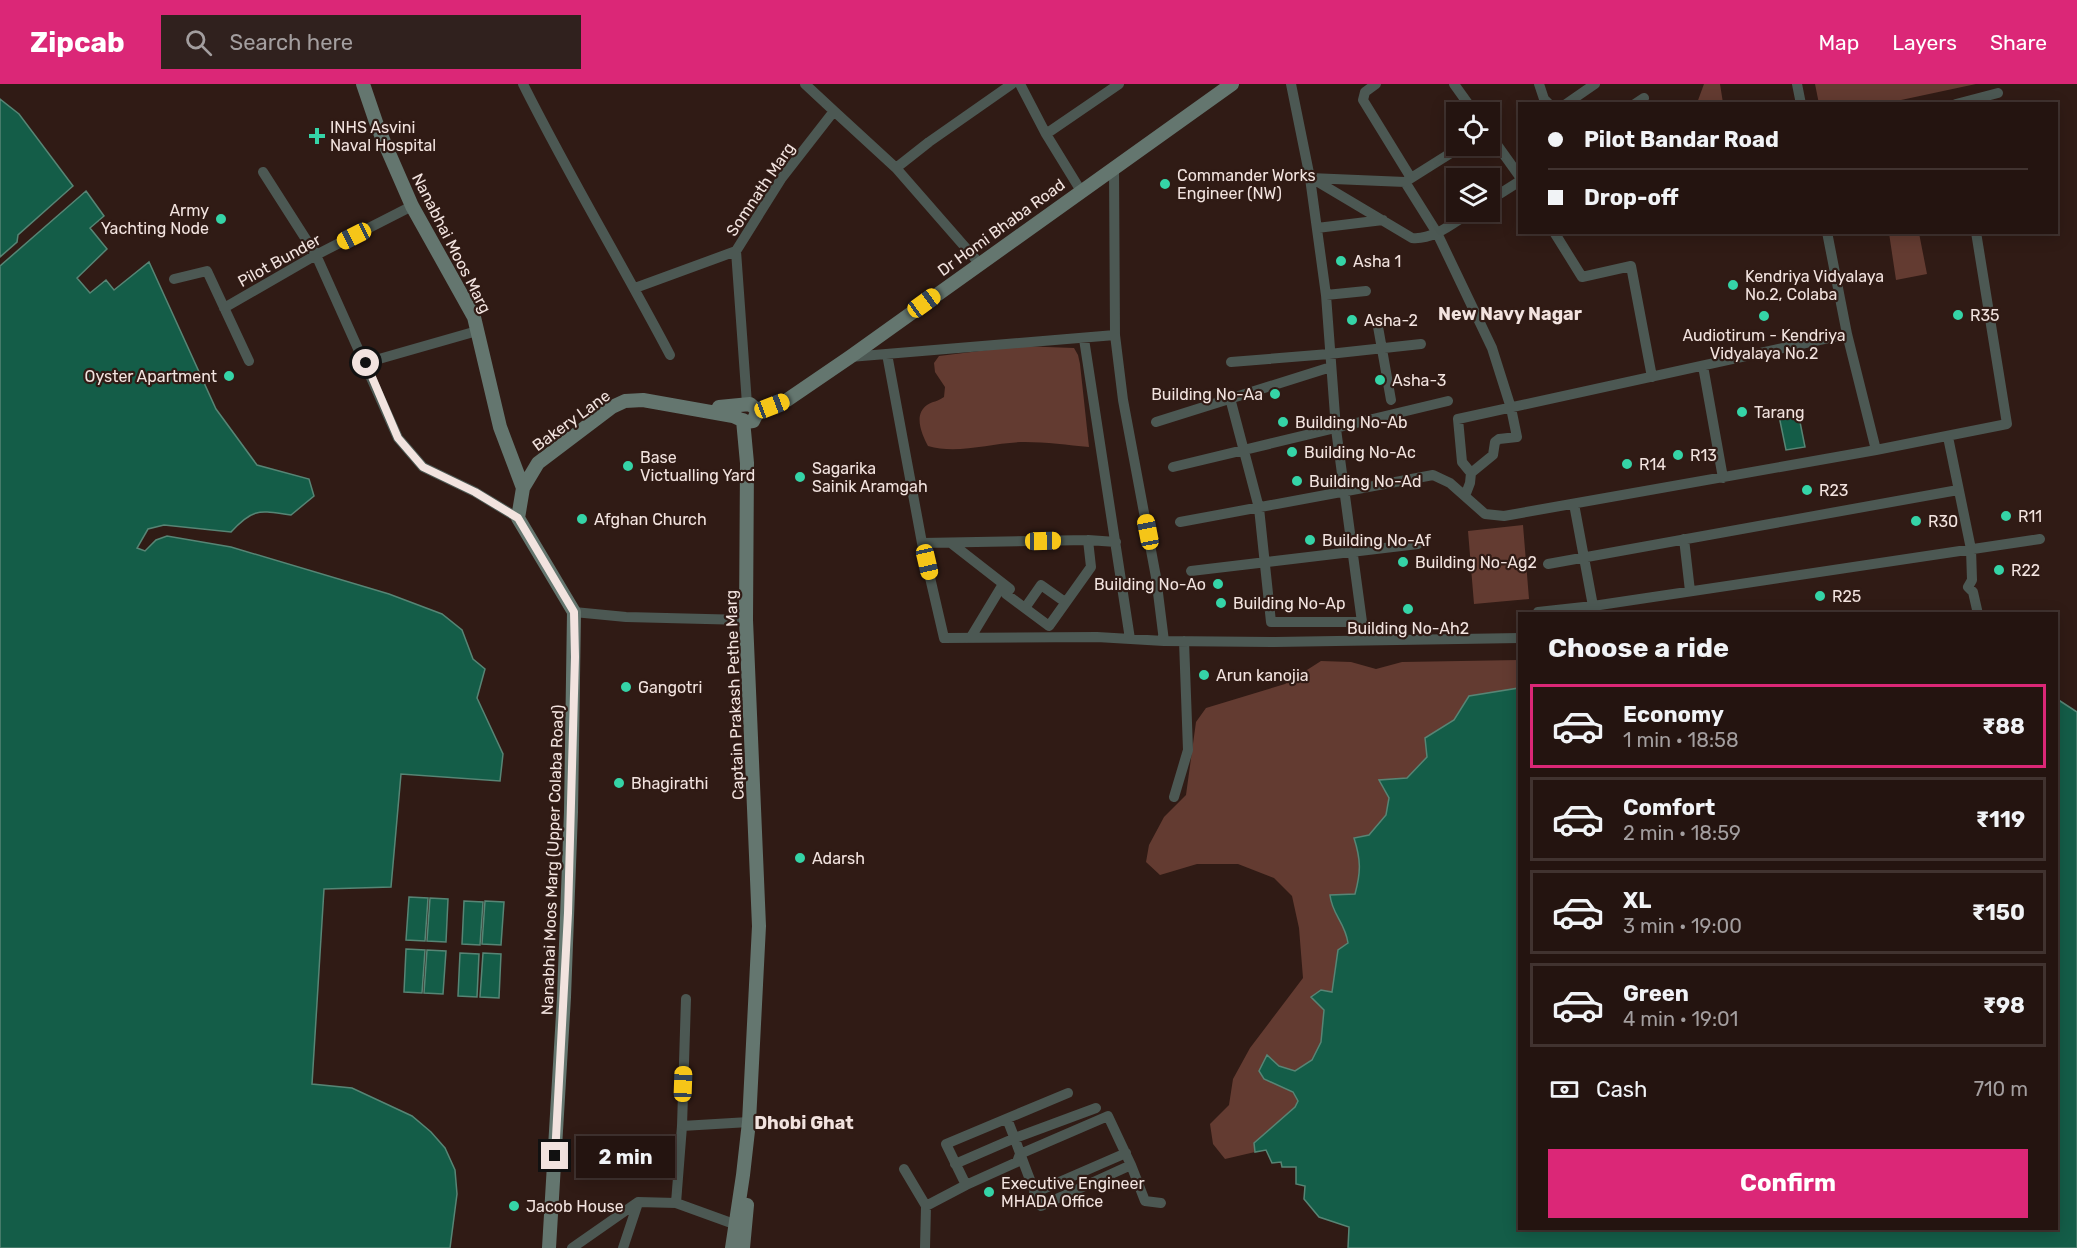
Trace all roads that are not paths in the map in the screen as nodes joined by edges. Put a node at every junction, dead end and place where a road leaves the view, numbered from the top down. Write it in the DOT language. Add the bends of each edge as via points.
graph roads {
  1 [pos="363,84"];
  2 [pos="523,84"];
  3 [pos="805,84"];
  4 [pos="1012,84"];
  5 [pos="1020,84"];
  6 [pos="1119,84"];
  7 [pos="1232,84"];
  8 [pos="1291,84"];
  9 [pos="1376,84"];
  10 [pos="1454,84"];
  11 [pos="1539,84"];
  12 [pos="1595,84"];
  13 [pos="1797,84"];
  14 [pos="1998,93"];
  15 [pos="1467,102"];
  16 [pos="1547,102"];
  17 [pos="1569,102"];
  18 [pos="1801,102"];
  19 [pos="1964,102"];
  20 [pos="834,111"];
  21 [pos="1046,134"];
  22 [pos="1500,150"];
  23 [pos="1446,156"];
  24 [pos="1114,167"];
  25 [pos="896,168"];
  26 [pos="263,172"];
  27 [pos="1518,176"];
  28 [pos="1310,178"];
  29 [pos="1408,180"];
  30 [pos="1518,180"];
  31 [pos="1081,191"];
  32 [pos="1500,193"];
  33 [pos="412,206"];
  34 [pos="1383,220"];
  35 [pos="1454,222"];
  36 [pos="1317,228"];
  37 [pos="1437,232"];
  38 [pos="1555,234"];
  39 [pos="1827,234"];
  40 [pos="1977,234"];
  41 [pos="736,251"];
  42 [pos="316,255"];
  43 [pos="979,263"];
  44 [pos="174,279"];
  45 [pos="635,288"];
  46 [pos="1366,291"];
  47 [pos="1326,295"];
  48 [pos="224,308"];
  49 [pos="1377,321"];
  50 [pos="477,332"];
  51 [pos="1847,334"];
  52 [pos="1115,336"];
  53 [pos="1084,339"];
  54 [pos="1421,344"];
  55 [pos="1382,349"];
  56 [pos="887,354"];
  57 [pos="1329,354"];
  58 [pos="670,355"];
  59 [pos="850,357"];
  60 [pos="249,361"];
  61 [pos="1231,362"];
  62 [pos="366,363"];
  63 [pos="1703,366"];
  64 [pos="1331,367"];
  65 [pos="1652,377"];
  66 [pos="1230,398"];
  67 [pos="1391,400"];
  68 [pos="1448,401"];
  69 [pos="1511,408"];
  70 [pos="748,413"];
  71 [pos="1156,422"];
  72 [pos="1336,429"];
  73 [pos="1948,437"];
  74 [pos="1245,450"];
  75 [pos="1876,450"];
  76 [pos="1173,467"];
  77 [pos="1471,473"];
  78 [pos="1723,478"];
  79 [pos="522,488"];
  80 [pos="1958,490"];
  81 [pos="1345,491"];
  82 [pos="1465,496"];
  83 [pos="1574,504"];
  84 [pos="1259,508"];
  85 [pos="518,518"];
  86 [pos="1180,522"];
  87 [pos="1684,539"];
  88 [pos="2040,539"];
  89 [pos="1088,540"];
  90 [pos="1116,542"];
  91 [pos="922,543"];
  92 [pos="951,543"];
  93 [pos="1418,544"];
  94 [pos="1971,549"];
  95 [pos="1353,552"];
  96 [pos="1584,557"];
  97 [pos="1264,563"];
  98 [pos="1548,564"];
  99 [pos="1191,571"];
  100 [pos="1003,584"];
  101 [pos="1690,591"];
  102 [pos="1065,602"];
  103 [pos="1593,606"];
  104 [pos="1025,608"];
  105 [pos="574,612"];
  106 [pos="1538,612"];
  107 [pos="1978,612"];
  108 [pos="747,620"];
  109 [pos="971,637"];
  110 [pos="1518,638"];
  111 [pos="1130,639"];
  112 [pos="1164,641"];
  113 [pos="1184,641"];
  114 [pos="1174,797"];
  115 [pos="759,926"];
  116 [pos="686,999"];
  117 [pos="1068,1093"];
  118 [pos="1096,1108"];
  119 [pos="1007,1119"];
  120 [pos="749,1122"];
  121 [pos="682,1126"];
  122 [pos="1015,1138"];
  123 [pos="1126,1153"];
  124 [pos="1020,1154"];
  125 [pos="955,1164"];
  126 [pos="1131,1165"];
  127 [pos="904,1169"];
  128 [pos="966,1185"];
  129 [pos="1034,1192"];
  130 [pos="638,1202"];
  131 [pos="676,1203"];
  132 [pos="1161,1203"];
  133 [pos="926,1206"];
  134 [pos="734,1224"];
  135 [pos="549,1248"];
  136 [pos="572,1248"];
  137 [pos="623,1248"];
  138 [pos="732,1248"];
  139 [pos="743,1248"];
  140 [pos="925,1248"];
  1 -- 33 [label="main road, Nanabhai Moos Marg"];
  2 -- 45 [label="street"];
  3 -- 20 [label="street"];
  4 -- 25 [label="street"];
  5 -- 21 [label="street"];
  6 -- 21 [label="street"];
  7 -- 24 [label="main road, Dr Homi Bhaba Road"];
  8 -- 28 [label="street"];
  9 -- 29 [label="street" via="1365,92 1363,100"];
  10 -- 15 [label="street"];
  11 -- 16 [label="street"];
  12 -- 17 [label="street"];
  13 -- 18 [label="street"];
  14 -- 19 [label="street"];
  20 -- 25 [label="street"];
  20 -- 41 [label="street, Somnath Marg" via="781,179"];
  21 -- 31 [label="street"];
  22 -- 27 [label="street"];
  23 -- 29 [label="street"];
  24 -- 31 [label="main road, Dr Homi Bhaba Road"];
  24 -- 52 [label="street"];
  25 -- 43 [label="street"];
  26 -- 42 [label="street"];
  28 -- 29 [label="street"];
  28 -- 34 [label="street"];
  28 -- 36 [label="street"];
  29 -- 37 [label="street"];
  30 -- 32 [label="street"];
  31 -- 43 [label="main road, Dr Homi Bhaba Road"];
  33 -- 42 [label="street, Pilot Bunder"];
  33 -- 50 [label="main road, Nanabhai Moos Marg" via="474,317"];
  34 -- 36 [label="street"];
  34 -- 37 [label="street" via="1412,238 1422,239"];
  35 -- 37 [label="street"];
  36 -- 47 [label="street"];
  37 -- 69 [label="street" via="1492,348"];
  38 -- 65 [label="street" via="1582,277 1631,266"];
  39 -- 51 [label="street"];
  40 -- 73 [label="street" via="2007,424"];
  41 -- 45 [label="street"];
  41 -- 70 [label="street, Somnath Marg"];
  42 -- 48 [label="street, Pilot Bunder"];
  42 -- 62 [label="street"];
  43 -- 59 [label="main road, Dr Homi Bhaba Road"];
  44 -- 48 [label="street" via="207,271"];
  45 -- 58 [label="street"];
  46 -- 47 [label="street"];
  47 -- 57 [label="street"];
  48 -- 60 [label="street"];
  49 -- 55 [label="street"];
  50 -- 62 [label="street"];
  50 -- 79 [label="main road, Nanabhai Moos Marg" via="500,427"];
  51 -- 63 [label="street"];
  51 -- 75 [label="street"];
  52 -- 53 [label="street"];
  52 -- 112 [label="street"];
  53 -- 56 [label="street"];
  53 -- 90 [label="street"];
  54 -- 55 [label="street"];
  55 -- 57 [label="street"];
  55 -- 67 [label="street"];
  56 -- 59 [label="street"];
  56 -- 91 [label="street"];
  57 -- 61 [label="street"];
  57 -- 64 [label="street"];
  59 -- 70 [label="main road, Dr Homi Bhaba Road" via="787,400"];
  62 -- 85 [label="street" via="398,438 423,467"];
  63 -- 65 [label="street"];
  63 -- 78 [label="street"];
  64 -- 66 [label="street"];
  64 -- 72 [label="street"];
  65 -- 69 [label="street"];
  66 -- 71 [label="street"];
  66 -- 74 [label="street"];
  68 -- 72 [label="street"];
  69 -- 77 [label="street" via="1517,438 1495,442 1493,455"];
  69 -- 77 [label="street" via="1458,419 1462,462"];
  70 -- 79 [label="main road, Bakery Lane" via="625,401 538,464"];
  70 -- 108 [label="main road, Captain Prakash Pethe Marg"];
  72 -- 74 [label="street"];
  72 -- 81 [label="street"];
  73 -- 75 [label="street"];
  73 -- 80 [label="street"];
  74 -- 76 [label="street"];
  74 -- 84 [label="street"];
  75 -- 78 [label="street"];
  77 -- 82 [label="street"];
  78 -- 83 [label="street"];
  79 -- 85 [label="main road"];
  80 -- 87 [label="street"];
  80 -- 94 [label="street"];
  81 -- 82 [label="street" via="1433,475"];
  81 -- 84 [label="street"];
  81 -- 95 [label="street"];
  82 -- 83 [label="street" via="1485,514 1504,516"];
  83 -- 96 [label="street"];
  84 -- 86 [label="street"];
  84 -- 97 [label="street"];
  85 -- 105 [label="main road"];
  87 -- 96 [label="street"];
  87 -- 101 [label="street"];
  88 -- 94 [label="street"];
  89 -- 90 [label="street"];
  89 -- 92 [label="street"];
  89 -- 102 [label="street" via="1091,567"];
  90 -- 111 [label="street"];
  91 -- 92 [label="street"];
  91 -- 109 [label="street" via="944,638"];
  92 -- 100 [label="street"];
  93 -- 95 [label="street"];
  94 -- 101 [label="street"];
  94 -- 107 [label="street" via="1972,580 1968,587"];
  95 -- 97 [label="street"];
  95 -- 97 [label="street" via="1362,622 1271,622"];
  96 -- 98 [label="street"];
  96 -- 103 [label="street"];
  97 -- 99 [label="street"];
  100 -- 104 [label="street" via="1010,589 1006,594"];
  100 -- 109 [label="street"];
  101 -- 103 [label="street"];
  102 -- 104 [label="street" via="1041,585"];
  102 -- 104 [label="street" via="1049,626"];
  103 -- 106 [label="street"];
  105 -- 108 [label="street"];
  105 -- 135 [label="main road, Nanabhai Moos Marg (Upper Colaba Road)" via="564,997"];
  108 -- 115 [label="main road, Captain Prakash Pethe Marg"];
  109 -- 111 [label="street"];
  110 -- 113 [label="street"];
  111 -- 112 [label="street"];
  112 -- 113 [label="street"];
  113 -- 114 [label="street" via="1188,750"];
  115 -- 120 [label="main road, Captain Prakash Pethe Marg"];
  115 -- 139 [label="main road, Captain Prakash Pethe Marg" via="766,950 757,1121"];
  116 -- 121 [label="street"];
  117 -- 119 [label="street"];
  118 -- 122 [label="street"];
  119 -- 122 [label="street"];
  119 -- 125 [label="street" via="946,1144"];
  120 -- 121 [label="street"];
  120 -- 134 [label="main road, Captain Prakash Pethe Marg"];
  121 -- 131 [label="street"];
  122 -- 124 [label="street"];
  122 -- 125 [label="street"];
  123 -- 124 [label="street" via="1108,1116"];
  123 -- 126 [label="street"];
  123 -- 129 [label="street"];
  124 -- 128 [label="street" via="1017,1162"];
  124 -- 129 [label="street"];
  125 -- 128 [label="street"];
  126 -- 129 [label="street" via="1041,1206"];
  126 -- 132 [label="street" via="1145,1201"];
  127 -- 133 [label="street"];
  128 -- 133 [label="street"];
  130 -- 131 [label="street"];
  130 -- 136 [label="street"];
  130 -- 137 [label="street"];
  131 -- 134 [label="street"];
  133 -- 140 [label="street"];
  134 -- 138 [label="main road, Captain Prakash Pethe Marg"];
}
